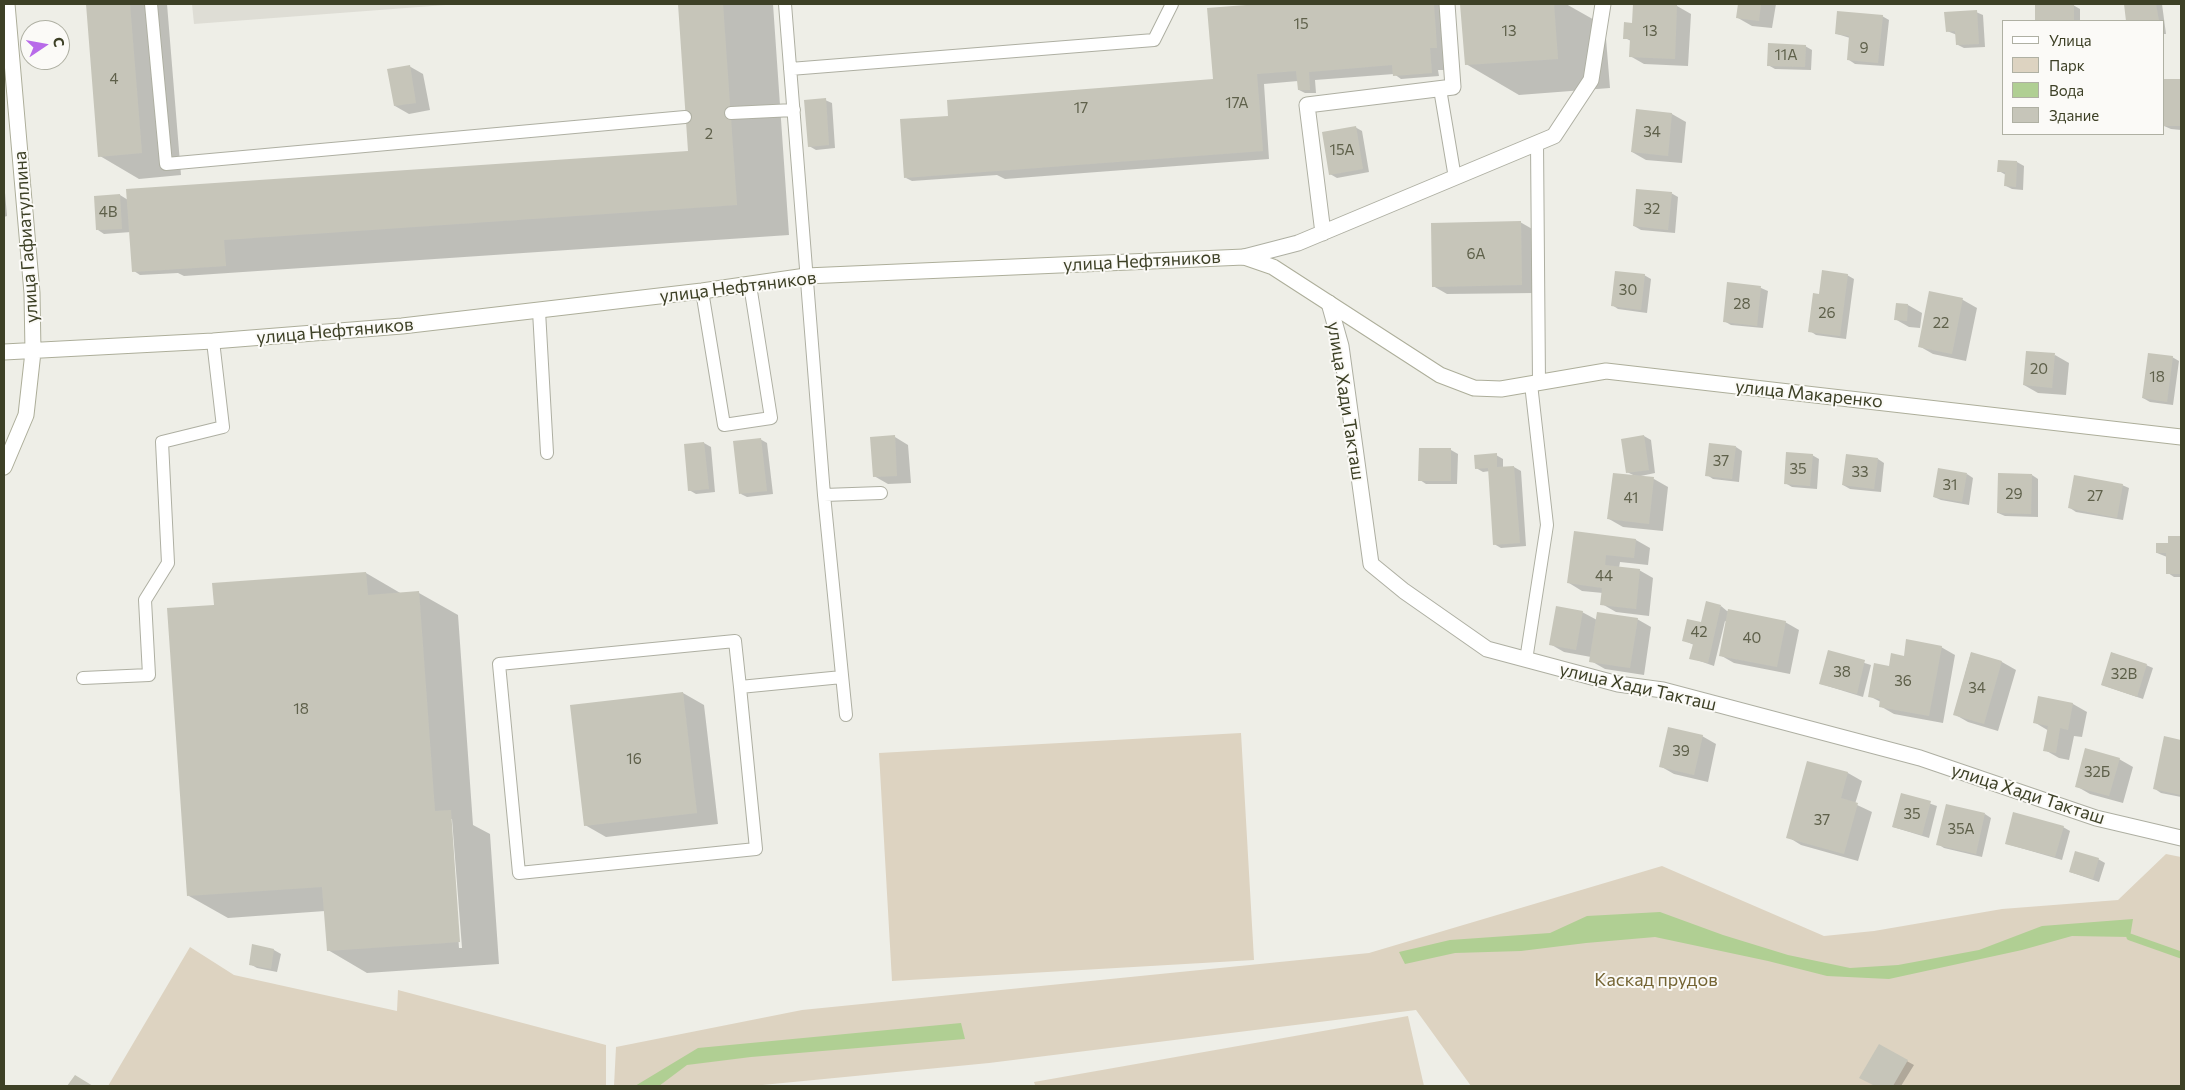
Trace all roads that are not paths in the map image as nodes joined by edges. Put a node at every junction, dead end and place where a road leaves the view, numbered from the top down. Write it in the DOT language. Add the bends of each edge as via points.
graph roads {
  1 [pos="7,4"];
  2 [pos="151,4"];
  3 [pos="785,4"];
  4 [pos="1172,4"];
  5 [pos="1447,4"];
  6 [pos="1603,4"];
  7 [pos="790,69"];
  8 [pos="1440,89"];
  9 [pos="794,110"];
  10 [pos="730,114"];
  11 [pos="685,116"];
  12 [pos="1537,144"];
  13 [pos="1455,178"];
  14 [pos="1323,233"];
  15 [pos="1244,256"];
  16 [pos="806,276"];
  17 [pos="750,285"];
  18 [pos="702,291"];
  19 [pos="1329,303"];
  20 [pos="539,311"];
  21 [pos="214,341"];
  22 [pos="4,352"];
  23 [pos="33,352"];
  24 [pos="1440,375"];
  25 [pos="1535,383"];
  26 [pos="2181,437"];
  27 [pos="547,453"];
  28 [pos="4,468"];
  29 [pos="881,494"];
  30 [pos="824,495"];
  31 [pos="1526,660"];
  32 [pos="842,677"];
  33 [pos="83,678"];
  34 [pos="740,687"];
  35 [pos="846,715"];
  36 [pos="2181,838"];
  1 -- 23 [label="street, улица Гафиатуллина" via="32,293"];
  2 -- 11 [label="lane" via="166,164"];
  3 -- 7 [label="lane"];
  4 -- 7 [label="lane" via="1154,40"];
  5 -- 8 [label="street" via="1453,87"];
  6 -- 12 [label="street" via="1591,80 1554,136"];
  7 -- 9 [label="lane"];
  8 -- 13 [label="lane"];
  8 -- 14 [label="street" via="1307,105"];
  9 -- 10 [label="lane"];
  9 -- 16 [label="lane"];
  12 -- 13 [label="street"];
  12 -- 25 [label="lane"];
  13 -- 14 [label="street"];
  14 -- 15 [label="street" via="1298,243"];
  15 -- 16 [label="street, улица Нефтяников"];
  15 -- 19 [label="street, улица Нефтяников" via="1273,267"];
  16 -- 17 [label="street, улица Нефтяников"];
  16 -- 30 [label="lane"];
  17 -- 18 [label="street, улица Нефтяников"];
  17 -- 18 [label="lane" via="771,418 724,425"];
  18 -- 20 [label="street, улица Нефтяников"];
  19 -- 24 [label="street, улица Нефтяников"];
  19 -- 31 [label="street, улица Хади Такташ" via="1341,346 1371,564 1486,649"];
  20 -- 21 [label="street, улица Нефтяников"];
  20 -- 27 [label="lane"];
  21 -- 23 [label="street, улица Нефтяников"];
  21 -- 33 [label="lane" via="223,427 162,442 168,563 145,600 149,675"];
  22 -- 23 [label="street, улица Нефтяников"];
  23 -- 28 [label="street, улица Гафиатуллина" via="26,415"];
  24 -- 25 [label="street, улица Макаренко" via="1474,388 1501,389"];
  25 -- 26 [label="street, улица Макаренко" via="1606,371"];
  25 -- 31 [label="lane" via="1547,525"];
  29 -- 30 [label="lane"];
  30 -- 32 [label="lane"];
  31 -- 36 [label="street, улица Хади Такташ" via="1618,684 1663,690 1920,758 2096,818"];
  32 -- 34 [label="lane"];
  32 -- 35 [label="lane"];
  34 -- 34 [label="lane" via="735,641 499,664 520,873 756,849"];
}
